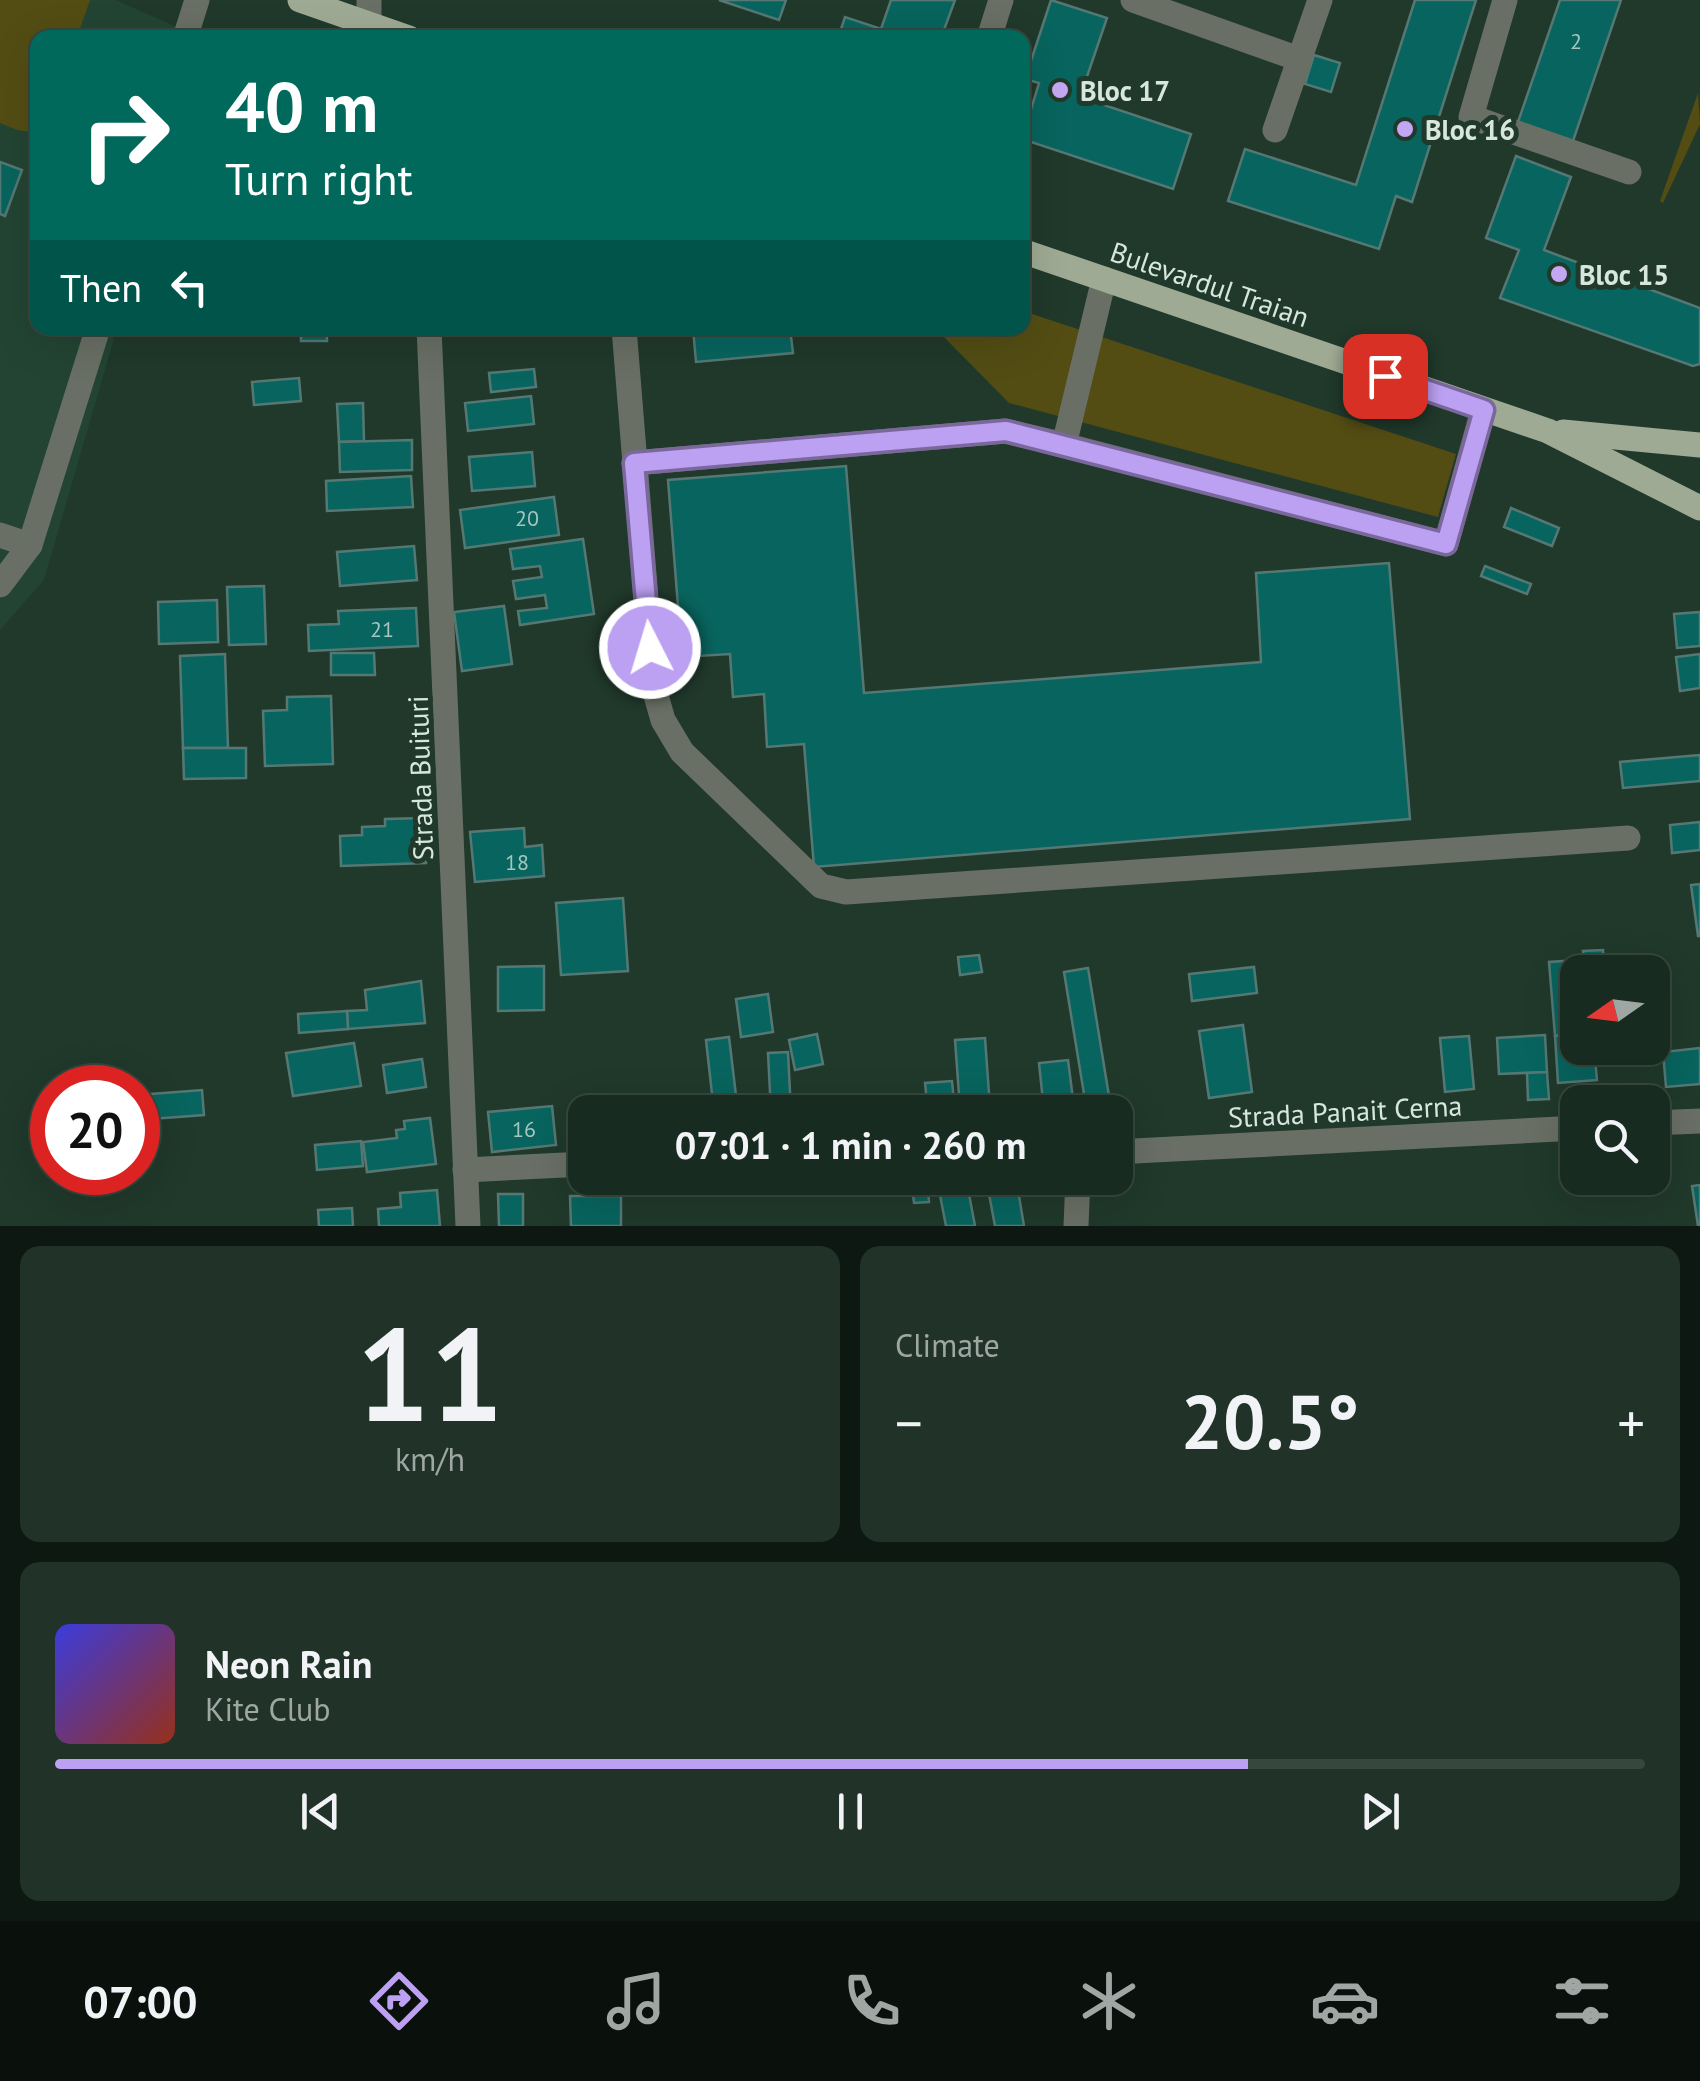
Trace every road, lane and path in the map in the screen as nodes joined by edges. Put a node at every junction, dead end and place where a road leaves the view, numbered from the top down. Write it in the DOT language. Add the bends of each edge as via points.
graph roads {
  1 [pos="197,0"];
  2 [pos="300,0"];
  3 [pos="1001,0"];
  4 [pos="1133,0"];
  5 [pos="1320,0"];
  6 [pos="1506,0"];
  7 [pos="369,12"];
  8 [pos="188,30"];
  9 [pos="397,30"];
  10 [pos="991,30"];
  11 [pos="1299,59"];
  12 [pos="1275,130"];
  13 [pos="1629,172"];
  14 [pos="1030,254"];
  15 [pos="1104,279"];
  16 [pos="96,335"];
  17 [pos="430,335"];
  18 [pos="625,335"];
  19 [pos="1484,410"];
  20 [pos="1548,431"];
  21 [pos="1700,445"];
  22 [pos="1064,446"];
  23 [pos="634,463"];
  24 [pos="1700,508"];
  25 [pos="0,534"];
  26 [pos="30,545"];
  27 [pos="0,585"];
  28 [pos="1628,838"];
  29 [pos="1700,1120"];
  30 [pos="1670,1122"];
  31 [pos="1560,1129"];
  32 [pos="1133,1151"];
  33 [pos="568,1165"];
  34 [pos="465,1170"];
  35 [pos="1077,1195"];
  36 [pos="468,1226"];
  37 [pos="1076,1226"];
  1 -- 8 [label="street"];
  2 -- 7 [label="main road"];
  3 -- 10 [label="street"];
  4 -- 11 [label="street"];
  5 -- 11 [label="street"];
  6 -- 13 [label="street" via="1471,116"];
  7 -- 9 [label="main road"];
  11 -- 12 [label="street"];
  14 -- 15 [label="main road, Bulevardul Traian"];
  15 -- 19 [label="main road, Bulevardul Traian"];
  15 -- 22 [label="street"];
  16 -- 26 [label="street"];
  17 -- 34 [label="street, Strada Buituri"];
  18 -- 23 [label="street"];
  19 -- 20 [label="main road, Bulevardul Traian"];
  19 -- 22 [label="street" via="1446,544"];
  20 -- 21 [label="main road, Bulevardul Traian"];
  20 -- 24 [label="main road, Bulevardul Traian"];
  22 -- 23 [label="street" via="1006,431"];
  23 -- 28 [label="street" via="653,684 663,720 682,752 821,886 846,892"];
  25 -- 26 [label="street"];
  26 -- 27 [label="street"];
  29 -- 30 [label="street"];
  31 -- 32 [label="street, Strada Panait Cerna"];
  33 -- 34 [label="street"];
  34 -- 36 [label="street, Strada Buituri"];
  35 -- 37 [label="street"];
}
